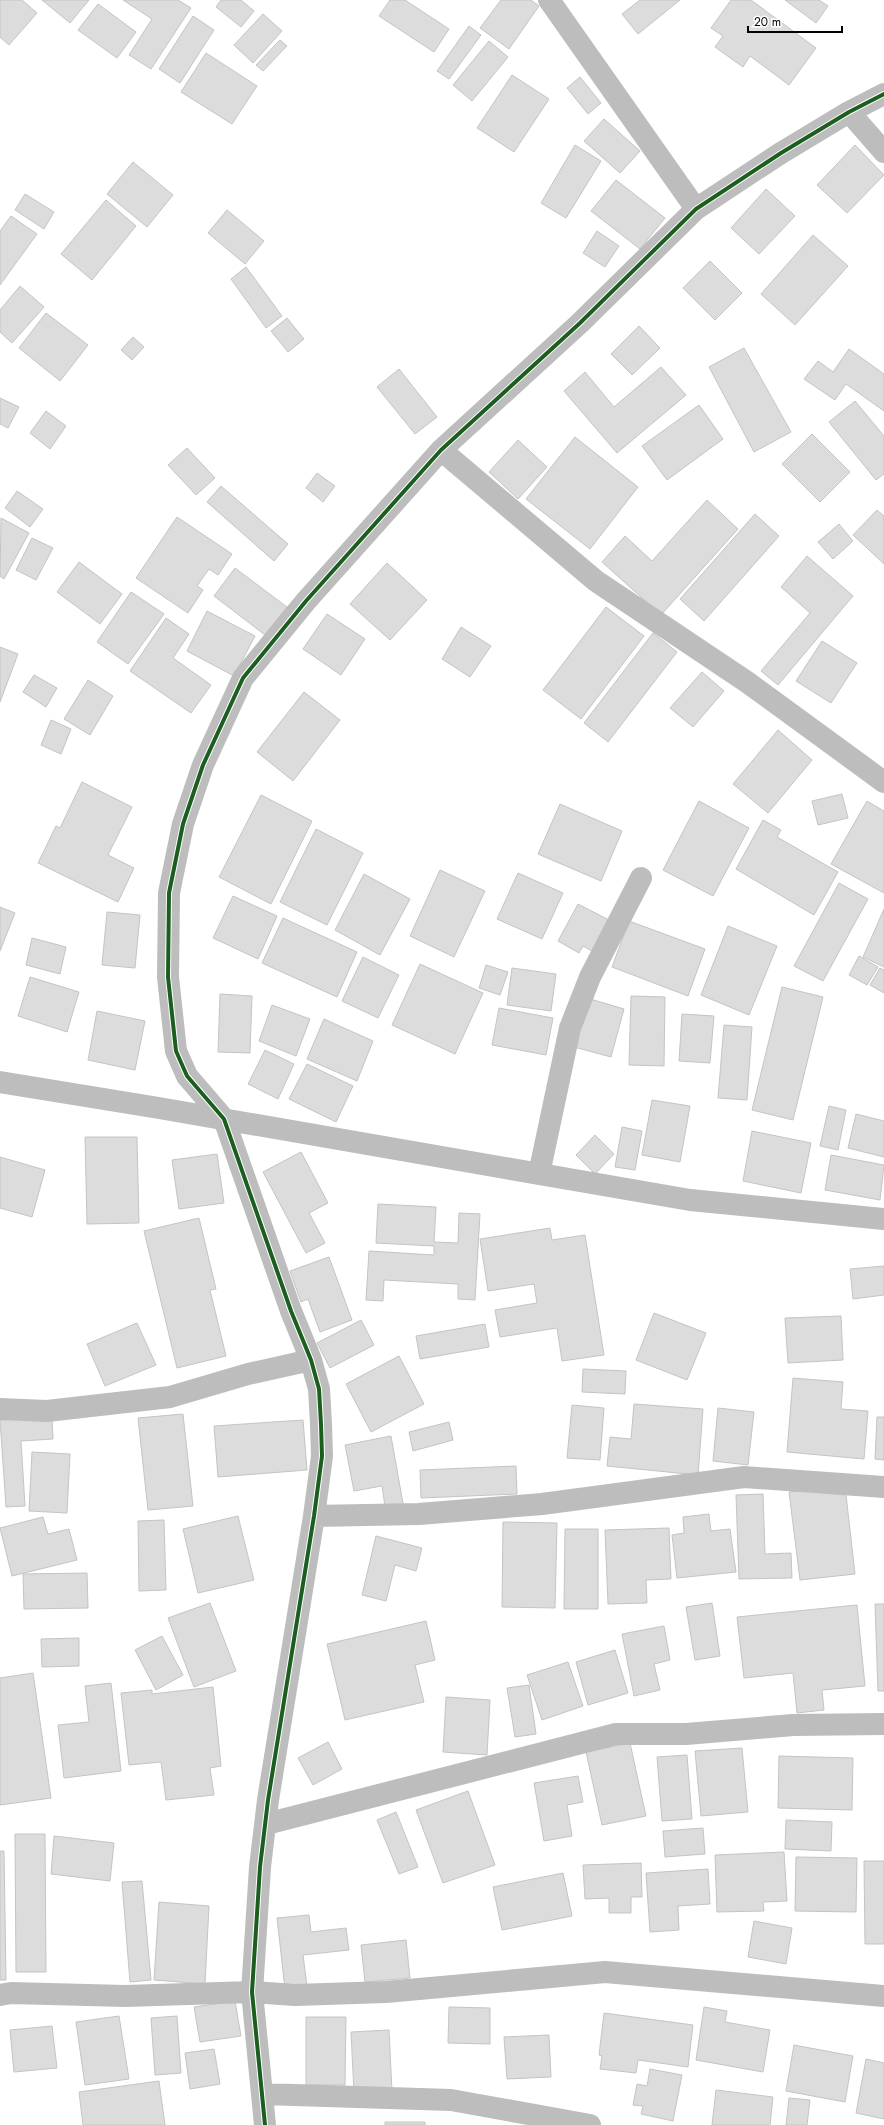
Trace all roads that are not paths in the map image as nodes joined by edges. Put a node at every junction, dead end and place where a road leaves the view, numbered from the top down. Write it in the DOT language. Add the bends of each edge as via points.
graph roads {
  1 [pos="549,0"];
  2 [pos="884,94"];
  3 [pos="849,112"];
  4 [pos="884,152"];
  5 [pos="696,209"];
  6 [pos="441,450"];
  7 [pos="884,782"];
  8 [pos="641,878"];
  9 [pos="0,1082"];
  10 [pos="224,1119"];
  11 [pos="539,1174"];
  12 [pos="884,1218"];
  13 [pos="311,1360"];
  14 [pos="0,1409"];
  15 [pos="884,1487"];
  16 [pos="314,1516"];
  17 [pos="884,1724"];
  18 [pos="266,1824"];
  19 [pos="252,1992"];
  20 [pos="0,1995"];
  21 [pos="884,1996"];
  22 [pos="263,2094"];
  23 [pos="265,2125"];
  24 [pos="590,2125"];
  1 -- 5 [label="street"];
  2 -- 3 [label="street"];
  3 -- 4 [label="street"];
  3 -- 5 [label="street"];
  5 -- 6 [label="street" via="580,323"];
  6 -- 7 [label="street" via="596,581 747,682"];
  6 -- 10 [label="street" via="312,595 243,678 203,765 183,824 169,893 168,977 176,1051 187,1076"];
  8 -- 11 [label="street" via="590,977 570,1028"];
  9 -- 10 [label="street"];
  10 -- 11 [label="street"];
  10 -- 13 [label="street" via="291,1311"];
  11 -- 12 [label="street" via="690,1200"];
  13 -- 14 [label="street" via="248,1374 170,1397 47,1411"];
  13 -- 16 [label="street" via="319,1389 322,1456"];
  15 -- 16 [label="street" via="744,1477 542,1504 419,1514"];
  16 -- 18 [label="street"];
  17 -- 18 [label="street" via="793,1724 686,1734 616,1734"];
  18 -- 19 [label="street" via="260,1867"];
  19 -- 20 [label="street" via="125,1996 11,1993"];
  19 -- 21 [label="street" via="295,1995 386,1992 605,1972"];
  19 -- 22 [label="street"];
  22 -- 23 [label="street"];
  22 -- 24 [label="street" via="451,2100"];
}
